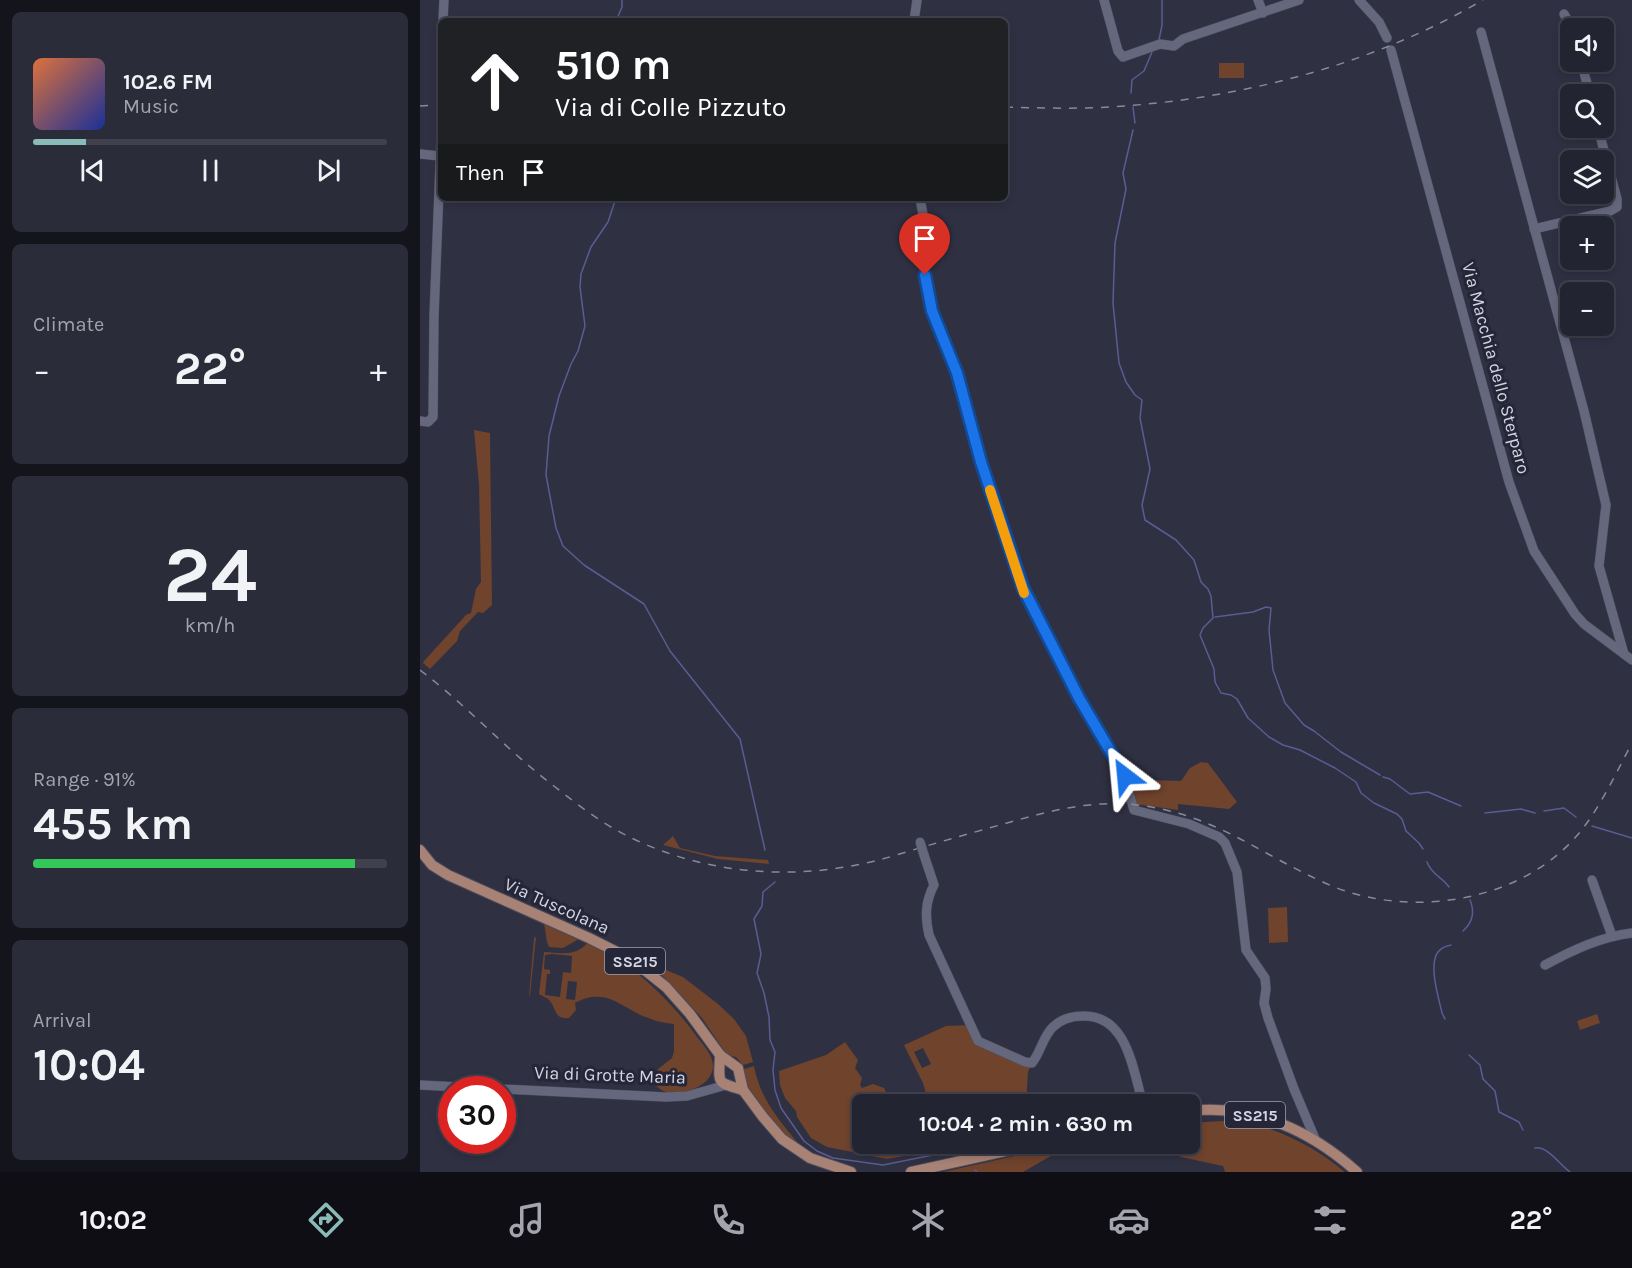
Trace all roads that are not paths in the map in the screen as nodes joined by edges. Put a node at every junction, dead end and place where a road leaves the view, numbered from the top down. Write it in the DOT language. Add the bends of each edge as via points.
graph roads {
  1 [pos="444,0"];
  2 [pos="917,0"];
  3 [pos="1104,0"];
  4 [pos="1258,0"];
  5 [pos="1299,0"];
  6 [pos="1359,0"];
  7 [pos="1263,13"];
  8 [pos="1564,14"];
  9 [pos="443,18"];
  10 [pos="914,18"];
  11 [pos="1566,18"];
  12 [pos="1481,32"];
  13 [pos="1387,38"];
  14 [pos="1391,50"];
  15 [pos="1601,138"];
  16 [pos="420,154"];
  17 [pos="438,156"];
  18 [pos="439,201"];
  19 [pos="921,201"];
  20 [pos="1534,230"];
  21 [pos="420,421"];
  22 [pos="1628,657"];
  23 [pos="920,842"];
  24 [pos="420,850"];
  25 [pos="1592,880"];
  26 [pos="1632,933"];
  27 [pos="1612,936"];
  28 [pos="1545,965"];
  29 [pos="720,1055"];
  30 [pos="733,1065"];
  31 [pos="719,1071"];
  32 [pos="740,1078"];
  33 [pos="420,1085"];
  34 [pos="728,1086"];
  35 [pos="743,1090"];
  36 [pos="701,1092"];
  37 [pos="1140,1094"];
  38 [pos="1200,1110"];
  39 [pos="1316,1141"];
  40 [pos="992,1154"];
  41 [pos="851,1172"];
  42 [pos="911,1172"];
  43 [pos="1357,1172"];
  1 -- 9 [label="street"];
  2 -- 10 [label="street"];
  3 -- 7 [label="street" via="1120,56 1157,45 1174,46 1183,39"];
  4 -- 7 [label="street"];
  5 -- 7 [label="street"];
  6 -- 13 [label="street" via="1379,22"];
  8 -- 11 [label="street"];
  12 -- 20 [label="street"];
  14 -- 22 [label="street, Via Macchia dello Sterparo" via="1530,543 1582,622"];
  15 -- 20 [label="street" via="1617,207"];
  16 -- 17 [label="street"];
  18 -- 21 [label="street" via="433,417 428,422"];
  19 -- 39 [label="street" via="927,293 957,373 981,462 1024,591 1079,698 1122,769 1132,808 1189,824 1225,843 1238,876 1246,950 1264,978 1266,1014"];
  20 -- 22 [label="street" via="1606,505 1599,566"];
  23 -- 37 [label="street, bridge" via="934,885 925,920 929,935 978,1041 1032,1063 1056,1024 1076,1016 1102,1019 1123,1039"];
  24 -- 29 [label="main road, Via Tuscolana / SS215" via="432,865 448,875 638,963 681,1003"];
  25 -- 27 [label="street"];
  26 -- 27 [label="street"];
  27 -- 28 [label="street"];
  29 -- 30 [label="main road, Via Tuscolana"];
  29 -- 31 [label="main road"];
  30 -- 31 [label="main road" via="724,1065"];
  30 -- 32 [label="main road"];
  31 -- 34 [label="main road" via="720,1081"];
  31 -- 36 [label="street"];
  32 -- 34 [label="main road"];
  32 -- 35 [label="main road"];
  33 -- 36 [label="street, Via di Grotte Maria" via="653,1096"];
  34 -- 35 [label="main road"];
  34 -- 36 [label="street, Via di Grotte Maria"];
  35 -- 41 [label="main road" via="763,1118 792,1147 816,1161"];
  38 -- 39 [label="main road, SS215" via="1252,1114 1279,1122"];
  39 -- 43 [label="main road, SS215"];
  40 -- 42 [label="main road"];
}
